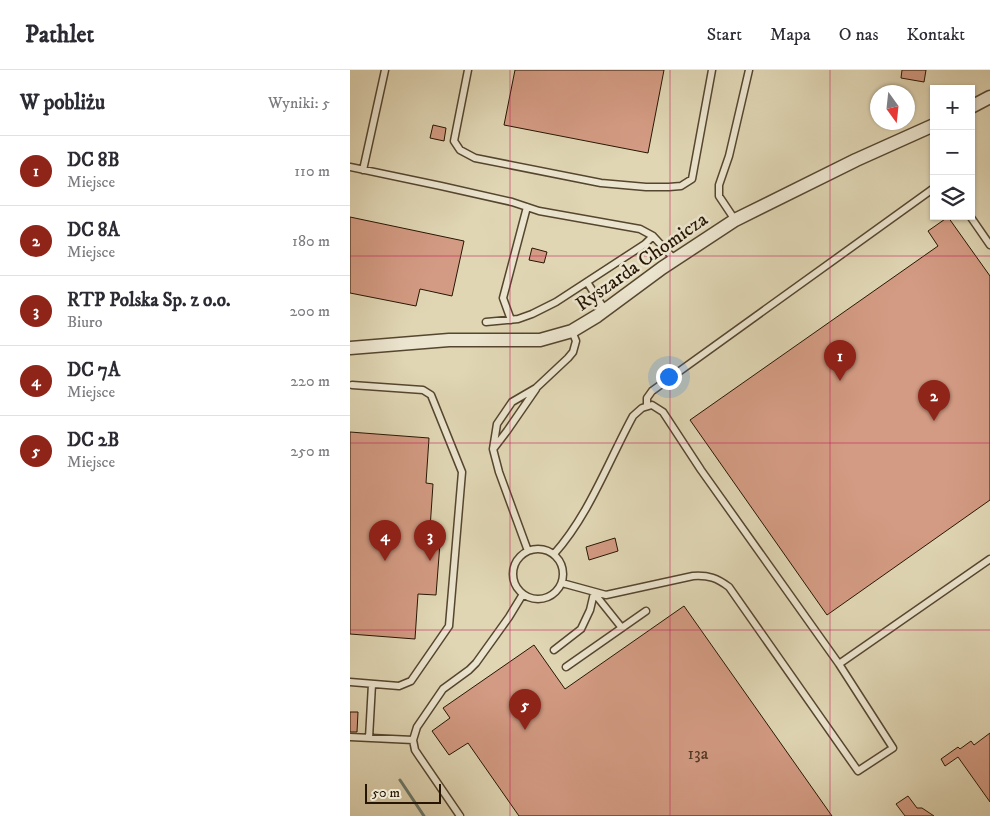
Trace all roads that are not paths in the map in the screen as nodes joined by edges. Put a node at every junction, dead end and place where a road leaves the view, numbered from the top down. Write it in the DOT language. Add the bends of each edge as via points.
graph roads {
  1 [pos="386,70"];
  2 [pos="468,70"];
  3 [pos="712,70"];
  4 [pos="749,70"];
  5 [pos="990,97"];
  6 [pos="975,105"];
  7 [pos="930,127"];
  8 [pos="350,167"];
  9 [pos="363,170"];
  10 [pos="930,191"];
  11 [pos="527,207"];
  12 [pos="735,220"];
  13 [pos="973,220"];
  14 [pos="653,236"];
  15 [pos="990,245"];
  16 [pos="675,260"];
  17 [pos="587,282"];
  18 [pos="605,310"];
  19 [pos="511,320"];
  20 [pos="486,322"];
  21 [pos="572,330"];
  22 [pos="350,348"];
  23 [pos="352,385"];
  24 [pos="536,388"];
  25 [pos="647,406"];
  26 [pos="493,449"];
  27 [pos="528,551"];
  28 [pos="554,554"];
  29 [pos="990,559"];
  30 [pos="562,583"];
  31 [pos="594,593"];
  32 [pos="522,594"];
  33 [pos="646,611"];
  34 [pos="622,628"];
  35 [pos="554,650"];
  36 [pos="839,664"];
  37 [pos="566,667"];
  38 [pos="350,682"];
  39 [pos="372,684"];
  40 [pos="350,737"];
  41 [pos="369,738"];
  42 [pos="413,740"];
  43 [pos="460,816"];
  1 -- 9 [label="lane"];
  2 -- 3 [label="lane" via="454,141 460,150 475,158 591,181 646,187 681,186 692,178"];
  4 -- 12 [label="lane" via="719,186 719,196"];
  5 -- 6 [label="street"];
  7 -- 12 [label="street, Ryszarda Chomicza"];
  8 -- 9 [label="lane"];
  9 -- 11 [label="lane"];
  10 -- 25 [label="lane" via="652,391 647,398"];
  11 -- 14 [label="lane" via="628,226"];
  11 -- 19 [label="lane" via="503,298"];
  12 -- 16 [label="street, Ryszarda Chomicza"];
  13 -- 15 [label="lane"];
  14 -- 16 [label="lane"];
  14 -- 17 [label="lane"];
  16 -- 18 [label="street, Ryszarda Chomicza"];
  17 -- 18 [label="lane"];
  17 -- 19 [label="lane" via="556,302 518,320"];
  18 -- 21 [label="street, Ryszarda Chomicza"];
  19 -- 20 [label="lane"];
  21 -- 22 [label="street, Ryszarda Chomicza" via="540,340 449,340"];
  21 -- 24 [label="lane" via="576,341 573,352"];
  23 -- 39 [label="lane" via="424,390 432,395 462,472 450,626 411,681 399,686"];
  24 -- 26 [label="lane"];
  24 -- 26 [label="lane" via="512,402 497,424"];
  25 -- 28 [label="lane" via="633,416 596,490 571,533"];
  25 -- 36 [label="lane" via="652,405 663,412"];
  26 -- 27 [label="lane" via="498,472"];
  27 -- 28 [label="lane" via="538,549"];
  27 -- 32 [label="lane" via="514,568 513,577"];
  28 -- 30 [label="lane" via="563,567"];
  29 -- 36 [label="lane"];
  30 -- 31 [label="lane"];
  30 -- 32 [label="lane" via="551,596 543,599"];
  31 -- 34 [label="lane"];
  31 -- 35 [label="lane" via="581,629"];
  31 -- 36 [label="lane" via="606,595 693,576 718,579 729,587 858,771 893,748"];
  32 -- 42 [label="lane" via="476,663 443,689 416,727"];
  33 -- 34 [label="lane"];
  34 -- 37 [label="lane"];
  38 -- 39 [label="lane"];
  39 -- 41 [label="lane"];
  40 -- 41 [label="lane"];
  41 -- 42 [label="lane"];
  42 -- 43 [label="lane" via="418,756"];
}
